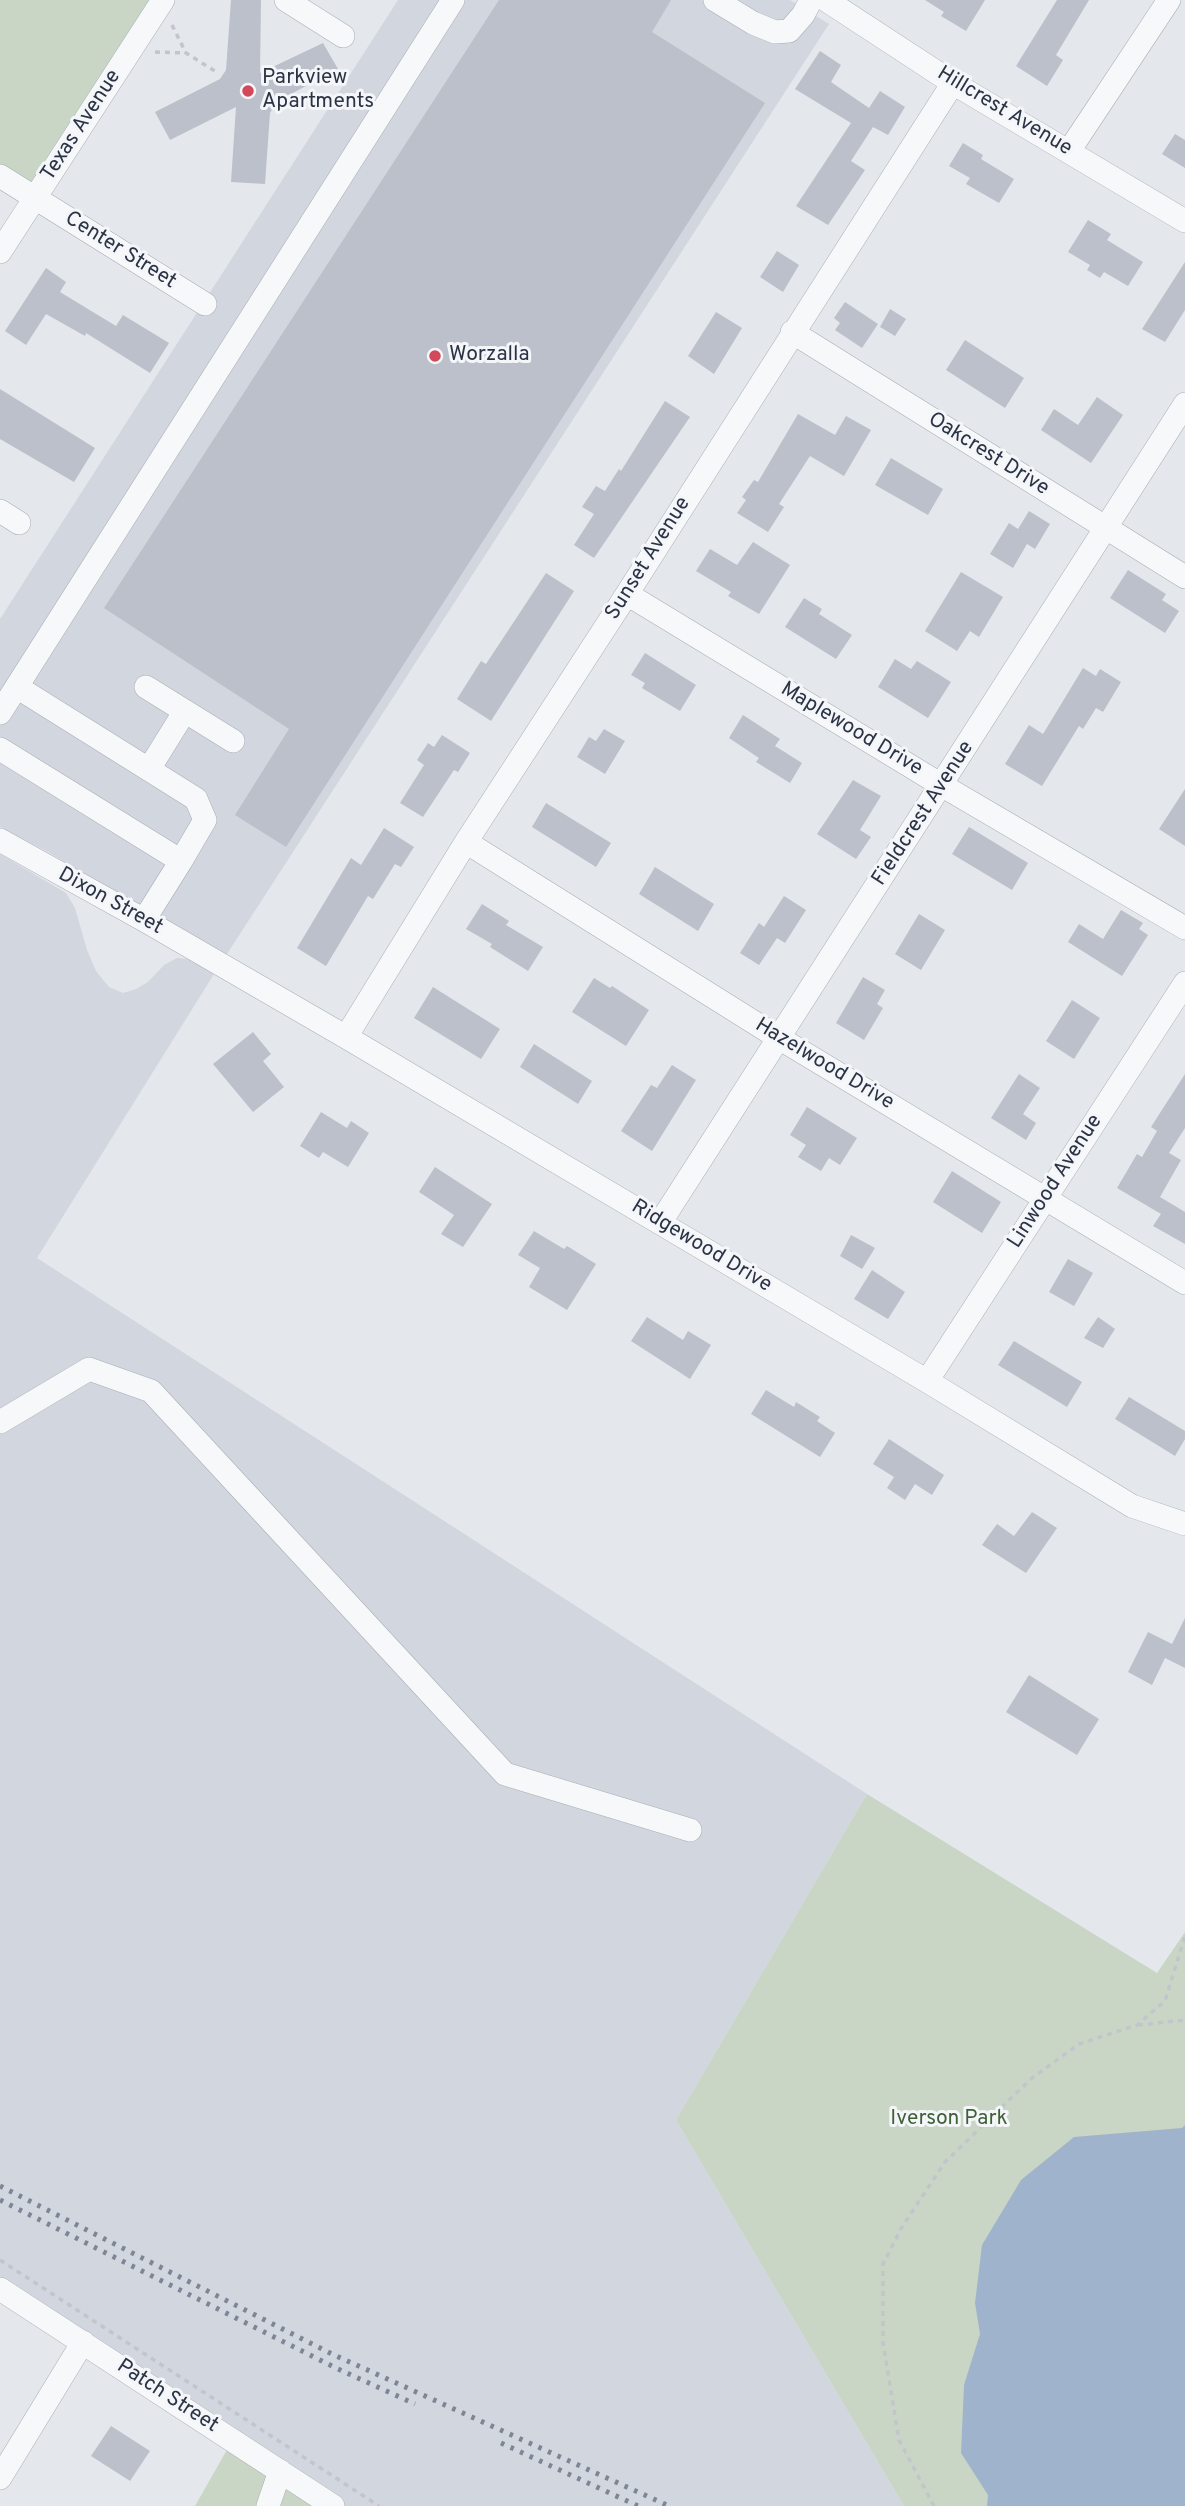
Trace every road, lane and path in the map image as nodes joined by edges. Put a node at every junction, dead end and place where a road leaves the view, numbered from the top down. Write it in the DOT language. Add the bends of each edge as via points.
graph roads {
  1 [pos="163,0"];
  2 [pos="286,0"];
  3 [pos="453,0"];
  4 [pos="715,0"];
  5 [pos="811,0"];
  6 [pos="826,0"];
  7 [pos="1169,0"];
  8 [pos="172,25"];
  9 [pos="343,36"];
  10 [pos="155,52"];
  11 [pos="186,53"];
  12 [pos="218,73"];
  13 [pos="953,83"];
  14 [pos="1069,151"];
  15 [pos="0,176"];
  16 [pos="35,198"];
  17 [pos="1185,221"];
  18 [pos="0,252"];
  19 [pos="205,304"];
  20 [pos="792,332"];
  21 [pos="1185,404"];
  22 [pos="1107,529"];
  23 [pos="1185,577"];
  24 [pos="627,594"];
  25 [pos="17,687"];
  26 [pos="146,687"];
  27 [pos="185,711"];
  28 [pos="0,713"];
  29 [pos="233,741"];
  30 [pos="0,749"];
  31 [pos="149,769"];
  32 [pos="943,786"];
  33 [pos="0,840"];
  34 [pos="466,842"];
  35 [pos="181,861"];
  36 [pos="144,920"];
  37 [pos="1185,928"];
  38 [pos="221,964"];
  39 [pos="1185,983"];
  40 [pos="346,1037"];
  41 [pos="779,1038"];
  42 [pos="1046,1198"];
  43 [pos="660,1223"];
  44 [pos="1185,1283"];
  45 [pos="927,1381"];
  46 [pos="0,1422"];
  47 [pos="1185,1524"];
  48 [pos="690,1830"];
  49 [pos="1185,1936"];
  50 [pos="1185,2020"];
  51 [pos="1137,2025"];
  52 [pos="0,2260"];
  53 [pos="0,2289"];
  54 [pos="83,2342"];
  55 [pos="280,2472"];
  56 [pos="0,2478"];
  57 [pos="268,2506"];
  58 [pos="333,2506"];
  59 [pos="379,2506"];
  60 [pos="934,2506"];
  1 -- 16 [label="street, Texas Avenue"];
  2 -- 9 [label="street"];
  3 -- 25 [label="street"];
  4 -- 5 [label="street" via="775,32 789,30"];
  6 -- 13 [label="street, Hillcrest Avenue"];
  7 -- 14 [label="street"];
  8 -- 11 [label="path"];
  10 -- 11 [label="path"];
  11 -- 12 [label="path"];
  13 -- 14 [label="street, Hillcrest Avenue"];
  13 -- 20 [label="street, Sunset Avenue"];
  14 -- 17 [label="street, Hillcrest Avenue"];
  15 -- 16 [label="street, Center Street"];
  16 -- 18 [label="street, Texas Avenue"];
  16 -- 19 [label="street, Center Street"];
  20 -- 22 [label="street, Oakcrest Drive"];
  20 -- 24 [label="street, Sunset Avenue"];
  21 -- 22 [label="street, Fieldcrest Avenue"];
  22 -- 23 [label="street, Oakcrest Drive"];
  22 -- 32 [label="street, Fieldcrest Avenue"];
  24 -- 32 [label="street, Maplewood Drive"];
  24 -- 34 [label="street, Sunset Avenue"];
  25 -- 28 [label="street"];
  25 -- 31 [label="street"];
  26 -- 27 [label="street"];
  27 -- 29 [label="street"];
  27 -- 31 [label="street"];
  30 -- 35 [label="street"];
  31 -- 35 [label="street" via="196,799 202,808 205,821"];
  32 -- 37 [label="street, Maplewood Drive"];
  32 -- 41 [label="street, Fieldcrest Avenue"];
  33 -- 36 [label="street, Dixon Street"];
  34 -- 40 [label="street, Sunset Avenue"];
  34 -- 41 [label="street, Hazelwood Drive"];
  35 -- 36 [label="street"];
  36 -- 38 [label="street, Dixon Street"];
  38 -- 40 [label="street, Ridgewood Drive"];
  39 -- 42 [label="street, Linwood Avenue"];
  40 -- 43 [label="street, Ridgewood Drive"];
  41 -- 42 [label="street, Hazelwood Drive"];
  41 -- 43 [label="street, Fieldcrest Avenue"];
  42 -- 44 [label="street, Hazelwood Drive"];
  42 -- 45 [label="street, Linwood Avenue"];
  43 -- 45 [label="street, Ridgewood Drive"];
  45 -- 47 [label="street, Ridgewood Drive" via="1132,1506"];
  46 -- 48 [label="street" via="89,1369 151,1391 505,1773"];
  49 -- 51 [label="path" via="1165,2001"];
  50 -- 51 [label="path"];
  51 -- 60 [label="path" via="1079,2043 1031,2078 945,2162 883,2264 883,2343 899,2440"];
  52 -- 59 [label="path"];
  53 -- 54 [label="street, Patch Street"];
  54 -- 55 [label="street, Patch Street"];
  54 -- 56 [label="street"];
  55 -- 57 [label="street"];
  55 -- 58 [label="street, Patch Street"];
}
